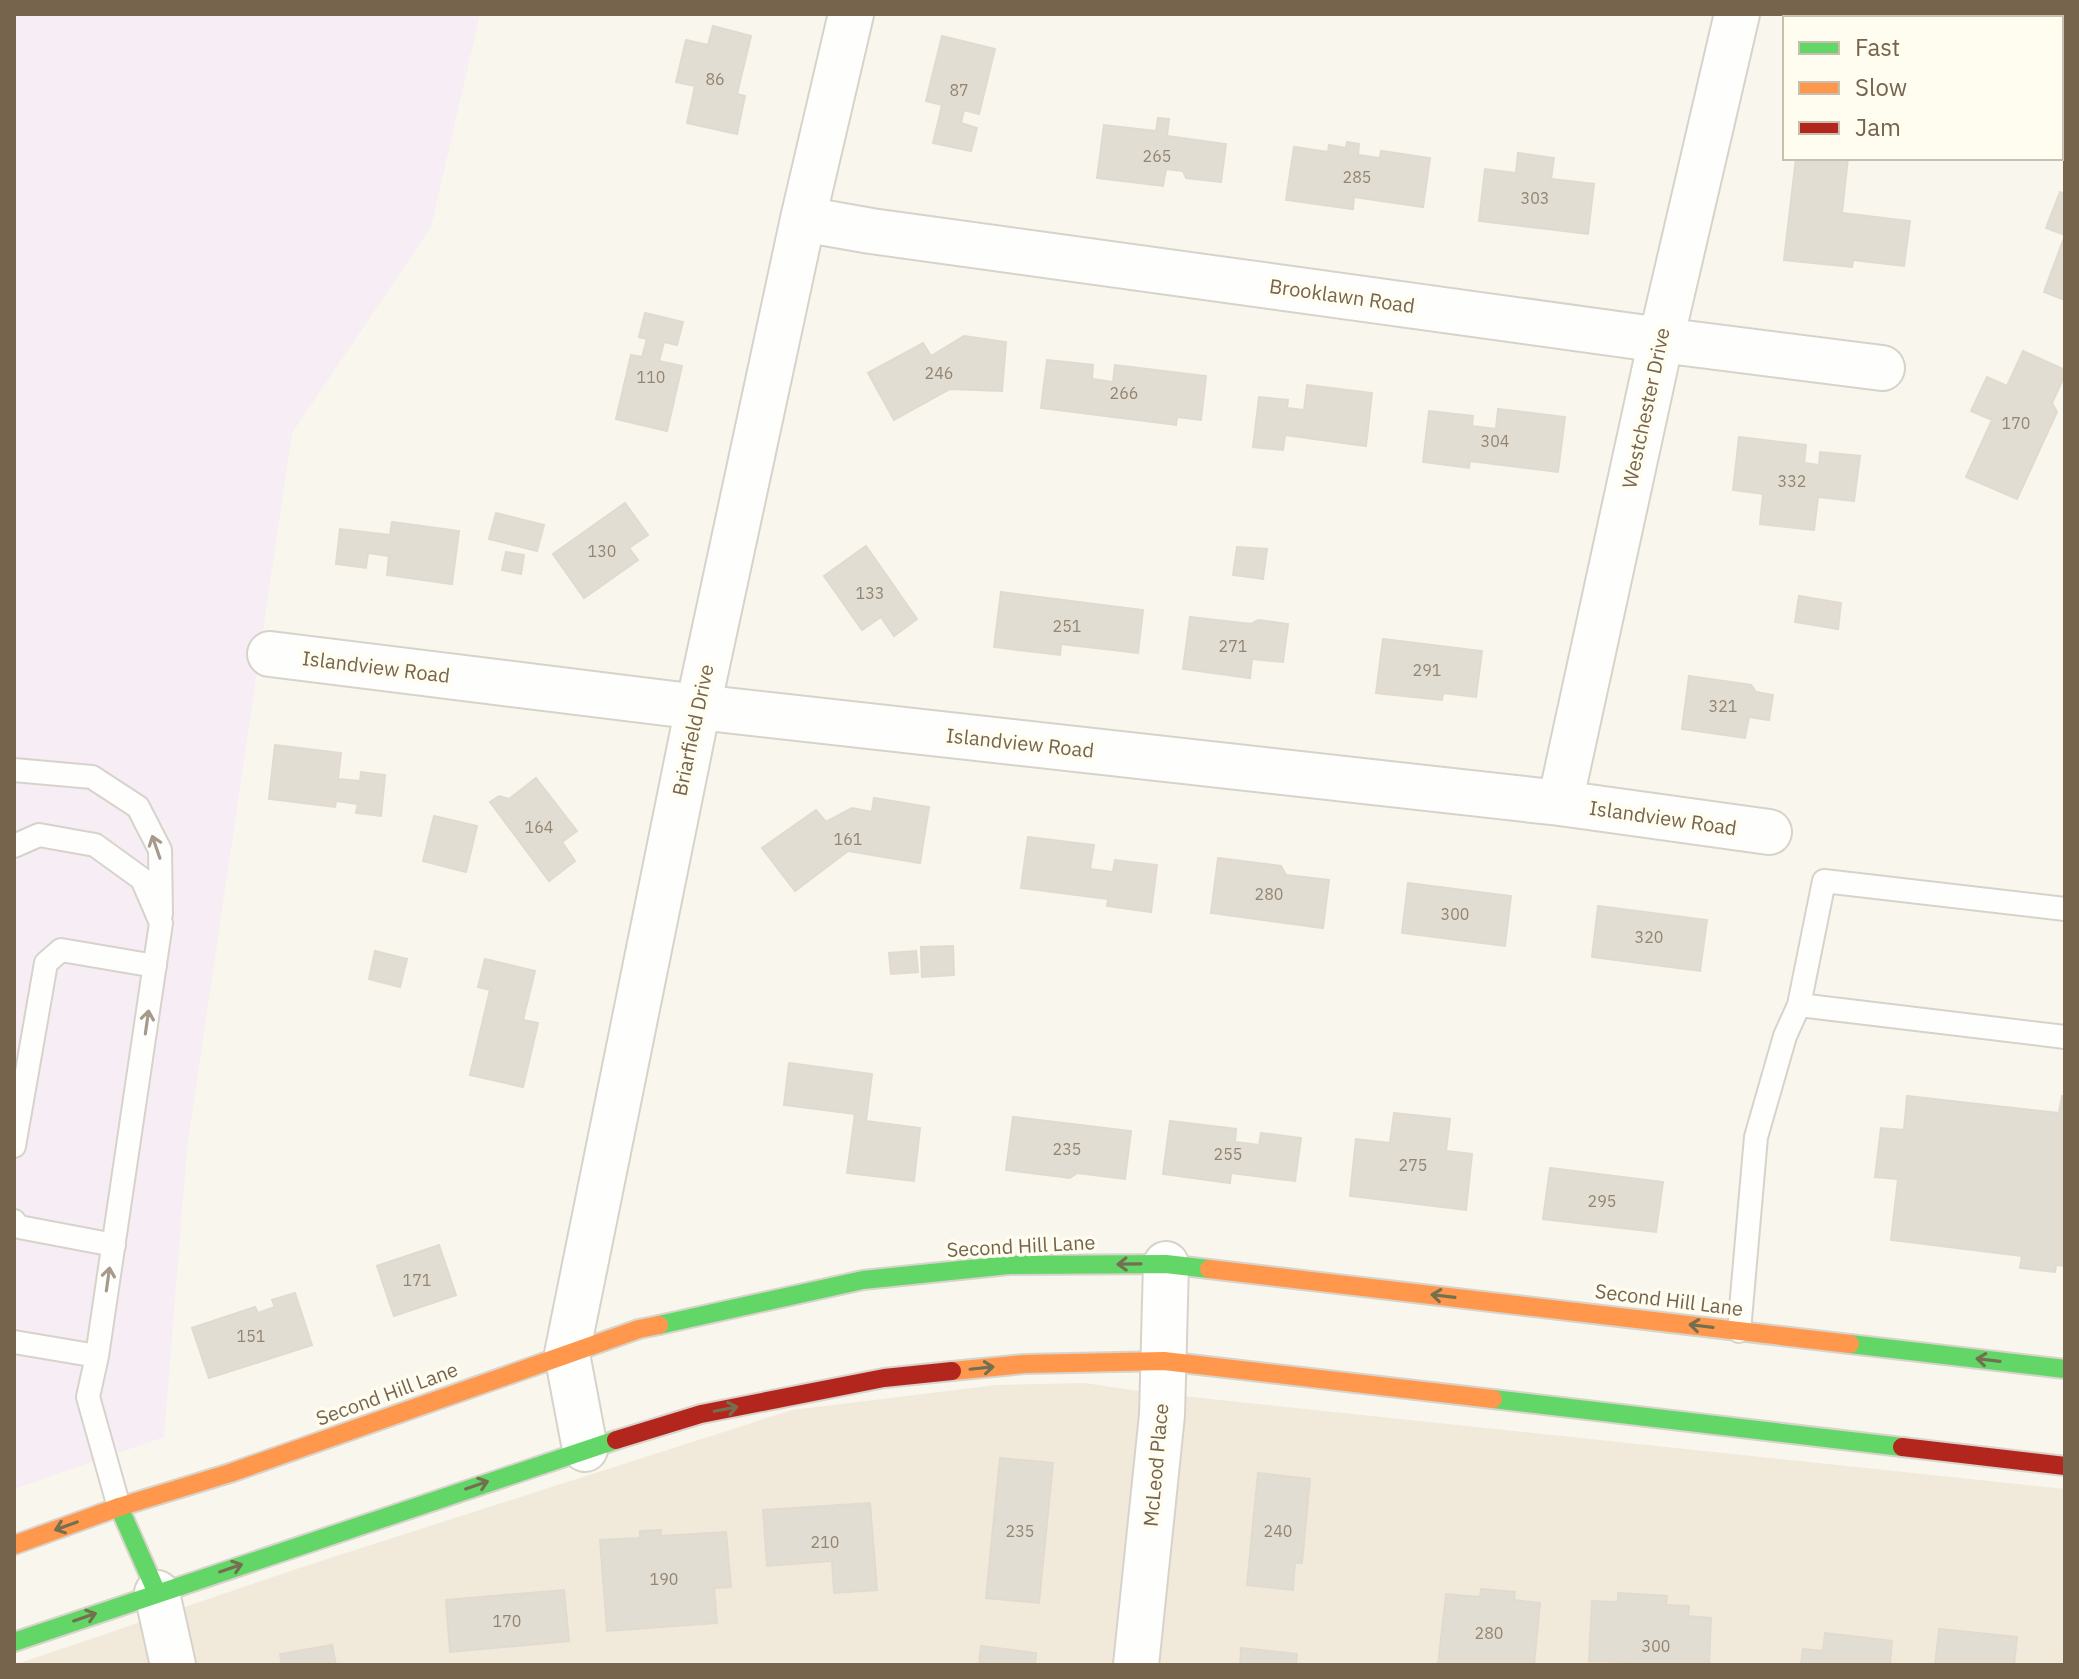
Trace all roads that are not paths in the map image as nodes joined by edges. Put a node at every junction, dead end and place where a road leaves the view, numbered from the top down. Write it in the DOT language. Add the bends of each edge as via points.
graph roads {
  1 [pos="851,14"];
  2 [pos="1737,14"];
  3 [pos="803,219"];
  4 [pos="1661,340"];
  5 [pos="1882,368"];
  6 [pos="270,654"];
  7 [pos="698,707"];
  8 [pos="14,770"];
  9 [pos="1560,803"];
  10 [pos="1769,832"];
  11 [pos="14,846"];
  12 [pos="2065,909"];
  13 [pos="161,923"];
  14 [pos="155,966"];
  15 [pos="1799,1005"];
  16 [pos="2065,1037"];
  17 [pos="14,1146"];
  18 [pos="14,1221"];
  19 [pos="114,1245"];
  20 [pos="1166,1264"];
  21 [pos="1739,1331"];
  22 [pos="14,1342"];
  23 [pos="567,1354"];
  24 [pos="97,1356"];
  25 [pos="1164,1361"];
  26 [pos="2065,1369"];
  27 [pos="585,1449"];
  28 [pos="2065,1466"];
  29 [pos="119,1507"];
  30 [pos="14,1545"];
  31 [pos="157,1593"];
  32 [pos="14,1642"];
  33 [pos="173,1665"];
  34 [pos="1136,1665"];
  1 -- 3 [label="street, Briarfield Drive"];
  2 -- 4 [label="street, Westchester Drive"];
  3 -- 4 [label="street, Brooklawn Road"];
  3 -- 7 [label="street, Briarfield Drive"];
  4 -- 5 [label="street, Brooklawn Road"];
  4 -- 9 [label="street, Westchester Drive"];
  6 -- 7 [label="street, Islandview Road"];
  7 -- 9 [label="street, Islandview Road"];
  7 -- 23 [label="street, Briarfield Drive"];
  13 -- 8 [label="lane, one-way" via="160,850 138,807 92,777"];
  9 -- 10 [label="street, Islandview Road"];
  11 -- 13 [label="lane" via="39,835 95,845 142,879"];
  12 -- 15 [label="lane" via="1824,881"];
  13 -- 14 [label="lane"];
  14 -- 17 [label="lane" via="61,950 46,963"];
  19 -- 14 [label="lane, one-way"];
  15 -- 16 [label="lane"];
  15 -- 21 [label="lane" via="1756,1137"];
  18 -- 19 [label="lane" via="19,1227"];
  24 -- 19 [label="lane, one-way"];
  21 -- 20 [label="street, Second Hill Lane, one-way"];
  20 -- 23 [label="street, Second Hill Lane, one-way" via="1009,1265 863,1280 639,1329"];
  20 -- 25 [label="street, McLeod Place"];
  26 -- 21 [label="street, Second Hill Lane, one-way"];
  22 -- 24 [label="lane"];
  23 -- 27 [label="street, Briarfield Drive"];
  23 -- 29 [label="street, Second Hill Lane"];
  24 -- 29 [label="lane" via="88,1397"];
  27 -- 25 [label="street, one-way" via="701,1414 884,1378 1024,1364"];
  25 -- 28 [label="street"];
  25 -- 34 [label="street, McLeod Place"];
  31 -- 27 [label="street, one-way"];
  29 -- 30 [label="street, Second Hill Lane, one-way"];
  29 -- 31 [label="street"];
  32 -- 31 [label="street, one-way"];
  31 -- 33 [label="street"];
}
